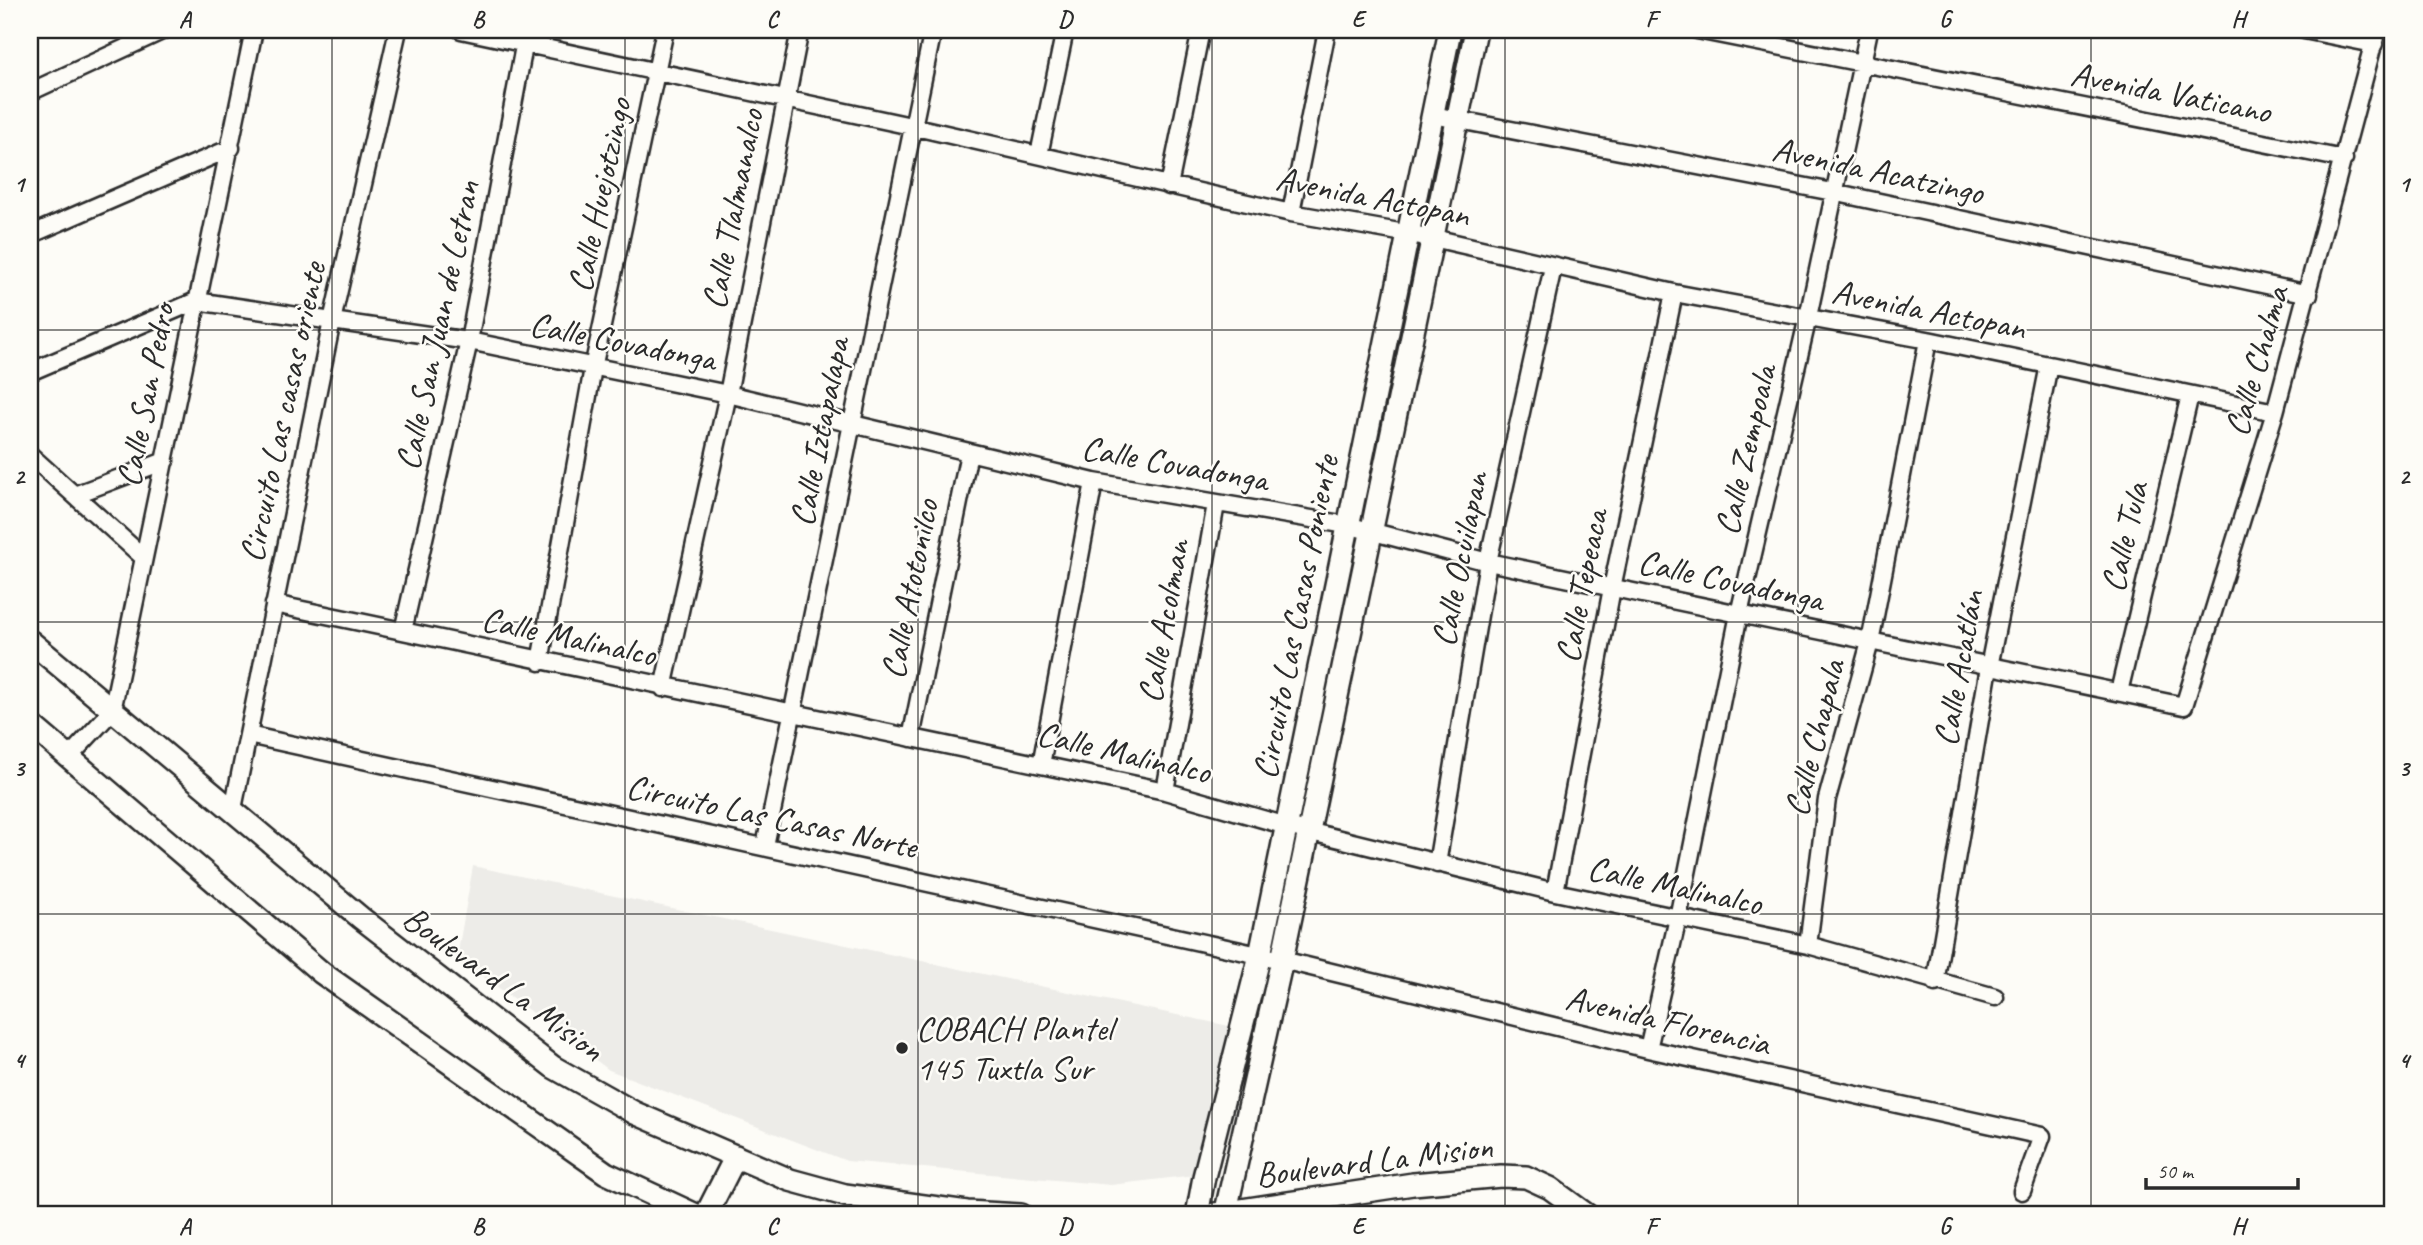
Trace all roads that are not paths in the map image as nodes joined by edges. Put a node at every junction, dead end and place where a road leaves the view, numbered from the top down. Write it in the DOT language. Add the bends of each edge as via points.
graph roads {
  1 [pos="164,30"];
  2 [pos="254,30"];
  3 [pos="398,30"];
  4 [pos="461,30"];
  5 [pos="665,30"];
  6 [pos="800,30"];
  7 [pos="933,30"];
  8 [pos="1065,30"];
  9 [pos="1201,30"];
  10 [pos="1327,30"];
  11 [pos="1450,30"];
  12 [pos="1476,30"];
  13 [pos="1697,30"];
  14 [pos="1869,30"];
  15 [pos="2304,30"];
  16 [pos="525,37"];
  17 [pos="2376,37"];
  18 [pos="1862,61"];
  19 [pos="658,71"];
  20 [pos="30,92"];
  21 [pos="786,99"];
  22 [pos="1433,115"];
  23 [pos="1457,118"];
  24 [pos="911,126"];
  25 [pos="231,148"];
  26 [pos="1039,155"];
  27 [pos="2344,159"];
  28 [pos="1169,186"];
  29 [pos="1833,192"];
  30 [pos="1291,213"];
  31 [pos="30,235"];
  32 [pos="1408,235"];
  33 [pos="1433,238"];
  34 [pos="1553,267"];
  35 [pos="1674,293"];
  36 [pos="2309,294"];
  37 [pos="196,301"];
  38 [pos="1808,317"];
  39 [pos="332,321"];
  40 [pos="1928,340"];
  41 [pos="469,341"];
  42 [pos="2049,365"];
  43 [pos="593,368"];
  44 [pos="30,373"];
  45 [pos="728,394"];
  46 [pos="2190,395"];
  47 [pos="2275,412"];
  48 [pos="853,426"];
  49 [pos="969,453"];
  50 [pos="30,455"];
  51 [pos="165,461"];
  52 [pos="1094,482"];
  53 [pos="77,494"];
  54 [pos="1216,504"];
  55 [pos="1347,525"];
  56 [pos="1371,531"];
  57 [pos="143,557"];
  58 [pos="1488,562"];
  59 [pos="1612,588"];
  60 [pos="274,604"];
  61 [pos="1739,614"];
  62 [pos="403,631"];
  63 [pos="30,642"];
  64 [pos="1870,642"];
  65 [pos="540,662"];
  66 [pos="1989,667"];
  67 [pos="663,688"];
  68 [pos="2119,692"];
  69 [pos="2183,706"];
  70 [pos="112,710"];
  71 [pos="793,713"];
  72 [pos="30,724"];
  73 [pos="248,735"];
  74 [pos="911,738"];
  75 [pos="69,757"];
  76 [pos="1041,765"];
  77 [pos="1165,791"];
  78 [pos="233,808"];
  79 [pos="1287,826"];
  80 [pos="1308,831"];
  81 [pos="765,846"];
  82 [pos="1437,864"];
  83 [pos="1555,892"];
  84 [pos="1678,918"];
  85 [pos="1808,945"];
  86 [pos="1260,956"];
  87 [pos="1282,960"];
  88 [pos="1935,983"];
  89 [pos="1995,997"];
  90 [pos="1648,1049"];
  91 [pos="736,1156"];
  92 [pos="2022,1191"];
  93 [pos="1225,1214"];
  94 [pos="696,1215"];
  95 [pos="706,1215"];
  96 [pos="1021,1215"];
  97 [pos="1199,1215"];
  98 [pos="1587,1215"];
  1 -- 20 [label="street"];
  2 -- 25 [label="street, Calle San Pedro"];
  3 -- 39 [label="street, Circuito Las casas oriente"];
  4 -- 16 [label="street, Avenida Actopan"];
  5 -- 19 [label="street, Calle Huejotzingo"];
  6 -- 21 [label="street, Calle Tlalmanalco"];
  7 -- 24 [label="street, Calle Iztapalapa"];
  8 -- 26 [label="street"];
  9 -- 28 [label="street"];
  10 -- 30 [label="street"];
  11 -- 22 [label="street, Circuito Las Casas Poniente"];
  12 -- 23 [label="street, Circuito Las Casas Poniente"];
  13 -- 18 [label="street, Avenida Vaticano"];
  14 -- 18 [label="street, Calle Zempoala"];
  15 -- 17 [label="street"];
  16 -- 19 [label="street, Avenida Actopan"];
  16 -- 41 [label="street, Calle San Juan de Letran"];
  17 -- 27 [label="street, Calle Chalma"];
  18 -- 27 [label="street, Avenida Vaticano"];
  18 -- 29 [label="street, Calle Zempoala"];
  19 -- 21 [label="street, Avenida Actopan"];
  19 -- 43 [label="street, Calle Huejotzingo"];
  21 -- 24 [label="street, Avenida Actopan"];
  21 -- 45 [label="street, Calle Tlalmanalco"];
  22 -- 23 [label="street, Avenida Acatzingo"];
  22 -- 32 [label="street, Circuito Las Casas Poniente"];
  23 -- 29 [label="street, Avenida Acatzingo"];
  23 -- 33 [label="street, Circuito Las Casas Poniente"];
  24 -- 26 [label="street, Avenida Actopan"];
  24 -- 48 [label="street, Calle Iztapalapa"];
  25 -- 31 [label="street"];
  25 -- 37 [label="street, Calle San Pedro"];
  26 -- 28 [label="street, Avenida Actopan"];
  27 -- 36 [label="street, Calle Chalma"];
  28 -- 30 [label="street, Avenida Actopan"];
  29 -- 36 [label="street, Avenida Acatzingo"];
  29 -- 38 [label="street, Calle Zempoala"];
  30 -- 32 [label="street, Avenida Actopan"];
  32 -- 33 [label="street, Avenida Actopan"];
  32 -- 55 [label="street, Circuito Las Casas Poniente"];
  33 -- 34 [label="street, Avenida Actopan"];
  33 -- 56 [label="street, Circuito Las Casas Poniente"];
  34 -- 35 [label="street, Avenida Actopan"];
  34 -- 58 [label="street, Calle Ocuilapan"];
  35 -- 38 [label="street, Avenida Actopan"];
  35 -- 59 [label="street, Calle Tepeaca"];
  36 -- 47 [label="street, Calle Chalma"];
  37 -- 39 [label="street, Calle Covadonga"];
  37 -- 44 [label="street"];
  37 -- 51 [label="street, Calle San Pedro"];
  38 -- 40 [label="street, Avenida Actopan"];
  38 -- 61 [label="street, Calle Zempoala"];
  39 -- 41 [label="street, Calle Covadonga"];
  39 -- 60 [label="street, Circuito Las casas oriente"];
  40 -- 42 [label="street, Avenida Actopan"];
  40 -- 64 [label="street, Calle Chapala"];
  41 -- 43 [label="street, Calle Covadonga"];
  41 -- 62 [label="street, Calle San Juan de Letran"];
  42 -- 46 [label="street, Avenida Actopan"];
  42 -- 66 [label="street, Calle Acatlán"];
  43 -- 45 [label="street, Calle Covadonga"];
  43 -- 65 [label="street, Calle Huejotzingo"];
  45 -- 48 [label="street, Calle Covadonga"];
  45 -- 67 [label="street, Calle Tlalmanalco"];
  46 -- 47 [label="street, Avenida Actopan"];
  46 -- 68 [label="street, Calle Tula"];
  47 -- 69 [label="street, Calle Chalma"];
  48 -- 49 [label="street, Calle Covadonga"];
  48 -- 71 [label="street, Calle Iztapalapa"];
  49 -- 52 [label="street, Calle Covadonga"];
  49 -- 74 [label="street, Calle Atotonilco"];
  50 -- 53 [label="street"];
  51 -- 53 [label="street"];
  51 -- 57 [label="street, Calle San Pedro"];
  52 -- 54 [label="street, Calle Covadonga"];
  52 -- 76 [label="street"];
  53 -- 57 [label="street"];
  54 -- 55 [label="street, Calle Covadonga"];
  54 -- 77 [label="street, Calle Acolman"];
  55 -- 56 [label="street, Calle Covadonga"];
  55 -- 79 [label="street, Circuito Las Casas Poniente"];
  56 -- 58 [label="street, Calle Covadonga"];
  56 -- 80 [label="street, Circuito Las Casas Poniente"];
  57 -- 70 [label="street, Calle San Pedro"];
  58 -- 59 [label="street, Calle Covadonga"];
  58 -- 82 [label="street, Calle Ocuilapan"];
  59 -- 61 [label="street, Calle Covadonga"];
  59 -- 83 [label="street, Calle Tepeaca"];
  60 -- 62 [label="street, Calle Malinalco"];
  60 -- 73 [label="street, Circuito Las casas oriente"];
  61 -- 64 [label="street, Calle Covadonga"];
  61 -- 84 [label="street, Calle Zempoala"];
  62 -- 65 [label="street, Calle Malinalco"];
  63 -- 70 [label="street, Boulevard La Mision"];
  64 -- 66 [label="street, Calle Covadonga"];
  64 -- 85 [label="street, Calle Chapala" via="1827,799"];
  65 -- 67 [label="street, Calle Malinalco"];
  66 -- 68 [label="street, Calle Covadonga"];
  66 -- 88 [label="street, Calle Acatlán"];
  67 -- 71 [label="street, Calle Malinalco"];
  68 -- 69 [label="street, Calle Covadonga"];
  70 -- 75 [label="street"];
  70 -- 78 [label="street, Boulevard La Mision"];
  71 -- 74 [label="street, Calle Malinalco"];
  71 -- 81 [label="street, Calle Iztapalapa"];
  72 -- 75 [label="street"];
  73 -- 78 [label="street, Circuito Las casas oriente"];
  73 -- 81 [label="street, Circuito Las Casas Norte"];
  74 -- 76 [label="street, Calle Malinalco"];
  75 -- 94 [label="street" via="322,973 606,1173"];
  76 -- 77 [label="street, Calle Malinalco"];
  77 -- 79 [label="street, Calle Malinalco"];
  78 -- 91 [label="street, Boulevard La Mision" via="361,918 553,1067 635,1113"];
  79 -- 80 [label="street, Calle Malinalco"];
  79 -- 86 [label="street, Circuito Las Casas Poniente"];
  80 -- 82 [label="street, Calle Malinalco"];
  80 -- 87 [label="street, Circuito Las Casas Poniente"];
  81 -- 86 [label="street, Circuito Las Casas Norte"];
  82 -- 83 [label="street, Calle Malinalco"];
  83 -- 84 [label="street, Calle Malinalco"];
  84 -- 85 [label="street, Calle Malinalco"];
  84 -- 90 [label="street, Calle Zempoala"];
  85 -- 88 [label="street, Calle Malinalco"];
  86 -- 87 [label="street, Circuito Las Casas Norte"];
  86 -- 97 [label="street, Circuito Las Casas Poniente" via="1204,1177"];
  87 -- 90 [label="street, Avenida Florencia"];
  87 -- 93 [label="street, Circuito Las Casas Poniente"];
  88 -- 89 [label="street, Calle Malinalco"];
  90 -- 92 [label="street, Avenida Florencia" via="2042,1136"];
  91 -- 95 [label="street"];
  91 -- 96 [label="street, Boulevard La Mision" via="790,1180 845,1195"];
  93 -- 97 [label="street, Boulevard La Mision"];
  93 -- 98 [label="street, Boulevard La Mision" via="1413,1184 1501,1176 1526,1177"];
}
